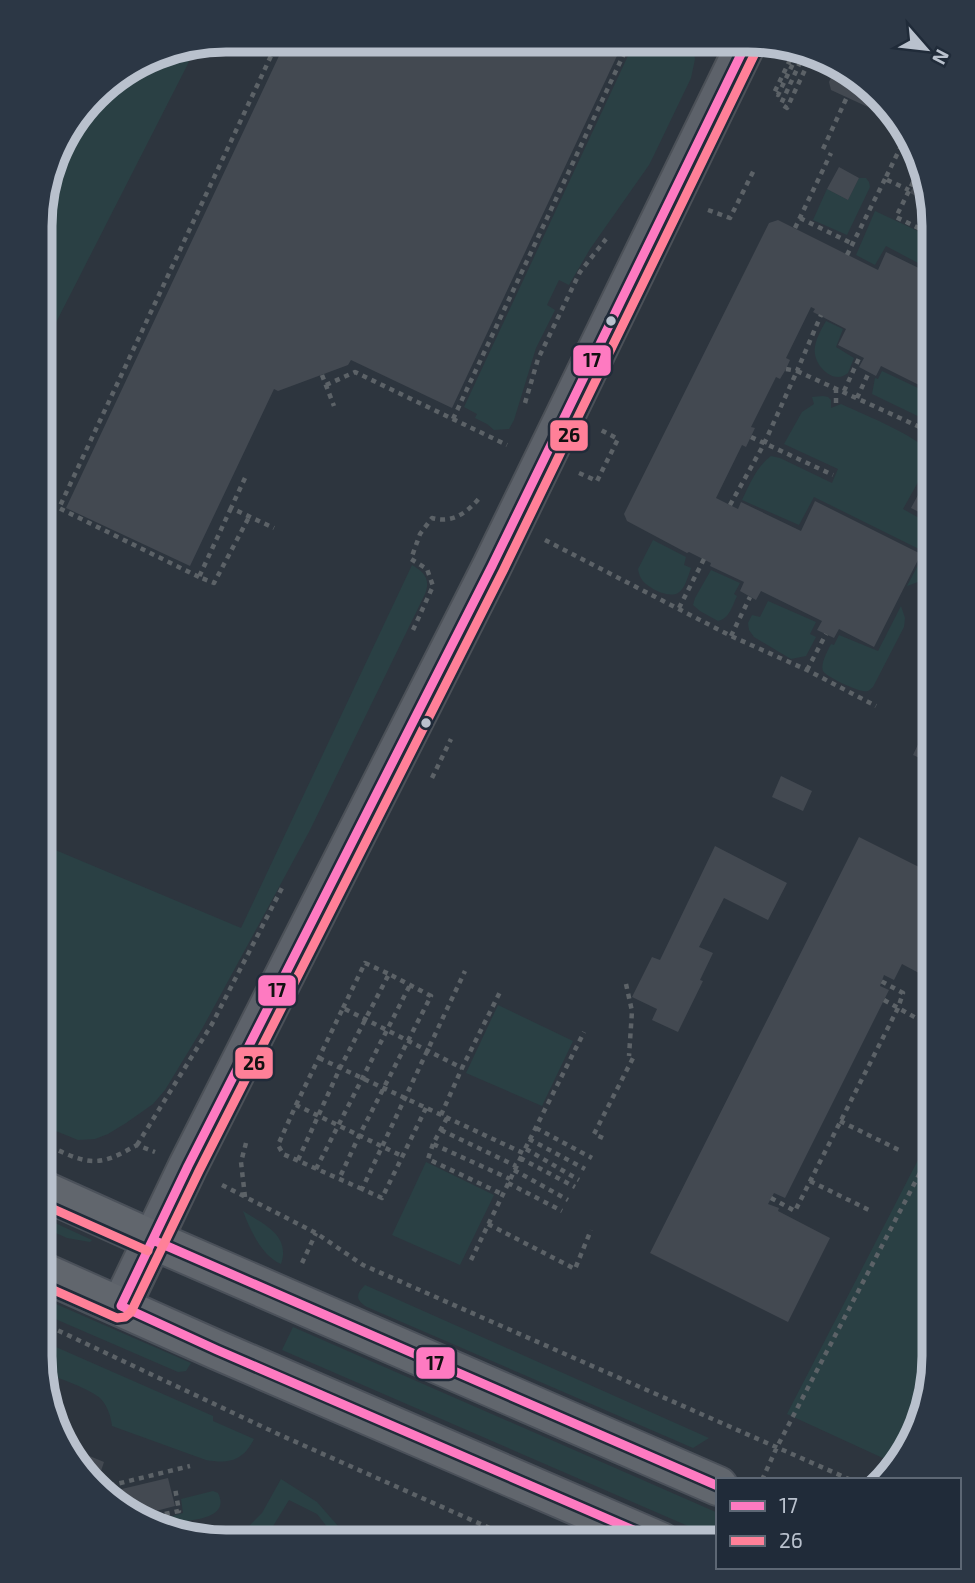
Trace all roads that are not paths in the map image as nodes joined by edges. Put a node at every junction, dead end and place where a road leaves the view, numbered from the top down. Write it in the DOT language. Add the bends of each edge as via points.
graph roads {
  1 [pos="757,53"];
  2 [pos="53,1195"];
  3 [pos="153,1240"];
  4 [pos="53,1277"];
  5 [pos="121,1306"];
  6 [pos="716,1485"];
  7 [pos="633,1530"];
  1 -- 3 [label="street" via="492,566"];
  2 -- 3 [label="main road"];
  3 -- 5 [label="street"];
  3 -- 6 [label="main road"];
  4 -- 5 [label="main road"];
  5 -- 7 [label="main road"];
}
